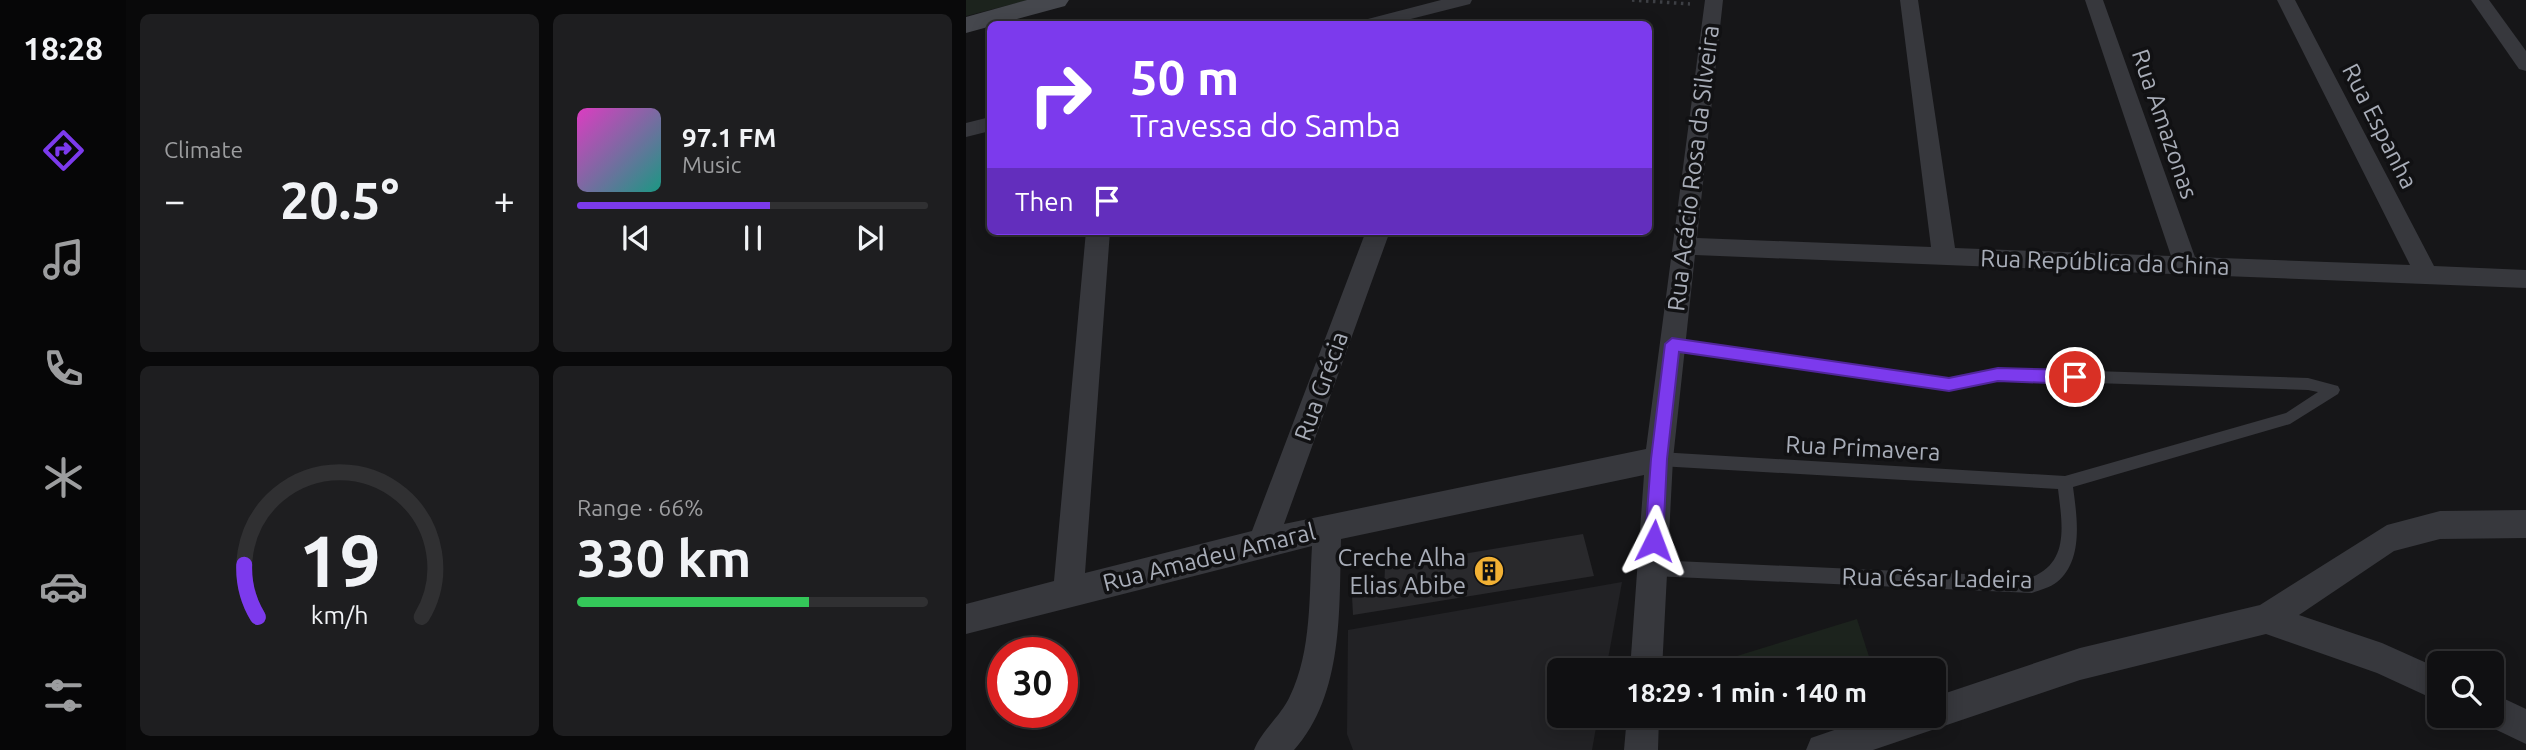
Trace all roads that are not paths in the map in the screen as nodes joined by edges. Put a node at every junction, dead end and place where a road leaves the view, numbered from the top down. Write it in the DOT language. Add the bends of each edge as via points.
graph roads {
  1 [pos="1056,0"];
  2 [pos="1463,0"];
  3 [pos="1909,0"];
  4 [pos="2094,0"];
  5 [pos="2286,0"];
  6 [pos="2480,0"];
  7 [pos="1713,3"];
  8 [pos="1382,21"];
  9 [pos="1455,21"];
  10 [pos="966,25"];
  11 [pos="2526,65"];
  12 [pos="987,125"];
  13 [pos="966,130"];
  14 [pos="1098,235"];
  15 [pos="1377,235"];
  16 [pos="1684,246"];
  17 [pos="1944,256"];
  18 [pos="2186,266"];
  19 [pos="2427,275"];
  20 [pos="2526,279"];
  21 [pos="1672,344"];
  22 [pos="1659,459"];
  23 [pos="2065,483"];
  24 [pos="2526,524"];
  25 [pos="1327,528"];
  26 [pos="1263,542"];
  27 [pos="1653,568"];
  28 [pos="1068,592"];
  29 [pos="966,619"];
  30 [pos="2266,619"];
  31 [pos="1647,658"];
  32 [pos="2427,680"];
  33 [pos="1946,709"];
  34 [pos="2504,716"];
  35 [pos="2526,727"];
  36 [pos="1642,728"];
  37 [pos="1889,728"];
  38 [pos="1270,750"];
  39 [pos="1641,750"];
  40 [pos="1823,750"];
  1 -- 10 [label="main road"];
  2 -- 8 [label="street"];
  2 -- 9 [label="street"];
  3 -- 17 [label="street"];
  4 -- 18 [label="street, Rua Amazonas"];
  5 -- 19 [label="street, Rua Espanha"];
  6 -- 11 [label="street"];
  7 -- 16 [label="street, Rua Acácio Rosa da Silveira"];
  12 -- 13 [label="street"];
  14 -- 28 [label="street"];
  15 -- 26 [label="street, Rua Grécia"];
  16 -- 17 [label="street, Rua República da China"];
  16 -- 21 [label="street, Rua Acácio Rosa da Silveira"];
  17 -- 18 [label="street, Rua República da China"];
  18 -- 19 [label="street, Rua República da China"];
  19 -- 20 [label="street, Rua República da China"];
  21 -- 22 [label="street, Rua Acácio Rosa da Silveira"];
  21 -- 23 [label="lane" via="1949,384 1998,374 2308,384 2333,390 2290,418"];
  22 -- 23 [label="lane, Rua Primavera"];
  22 -- 25 [label="street, Rua Amadeu Amaral"];
  22 -- 27 [label="street, Rua Acácio Rosa da Silveira"];
  23 -- 27 [label="lane, Rua César Ladeira" via="2070,526 2061,565 2052,577 2032,585"];
  24 -- 30 [label="street" via="2440,525 2387,538"];
  25 -- 26 [label="street, Rua Amadeu Amaral"];
  25 -- 38 [label="street" via="1320,647 1304,707"];
  26 -- 28 [label="street, Rua Amadeu Amaral"];
  27 -- 31 [label="street, Rua Acácio Rosa da Silveira"];
  28 -- 29 [label="street, Rua Amadeu Amaral"];
  30 -- 32 [label="street" via="2382,659"];
  30 -- 33 [label="street" via="2080,664"];
  34 -- 35 [label="street"];
  36 -- 39 [label="street"];
  37 -- 40 [label="street"];
}
